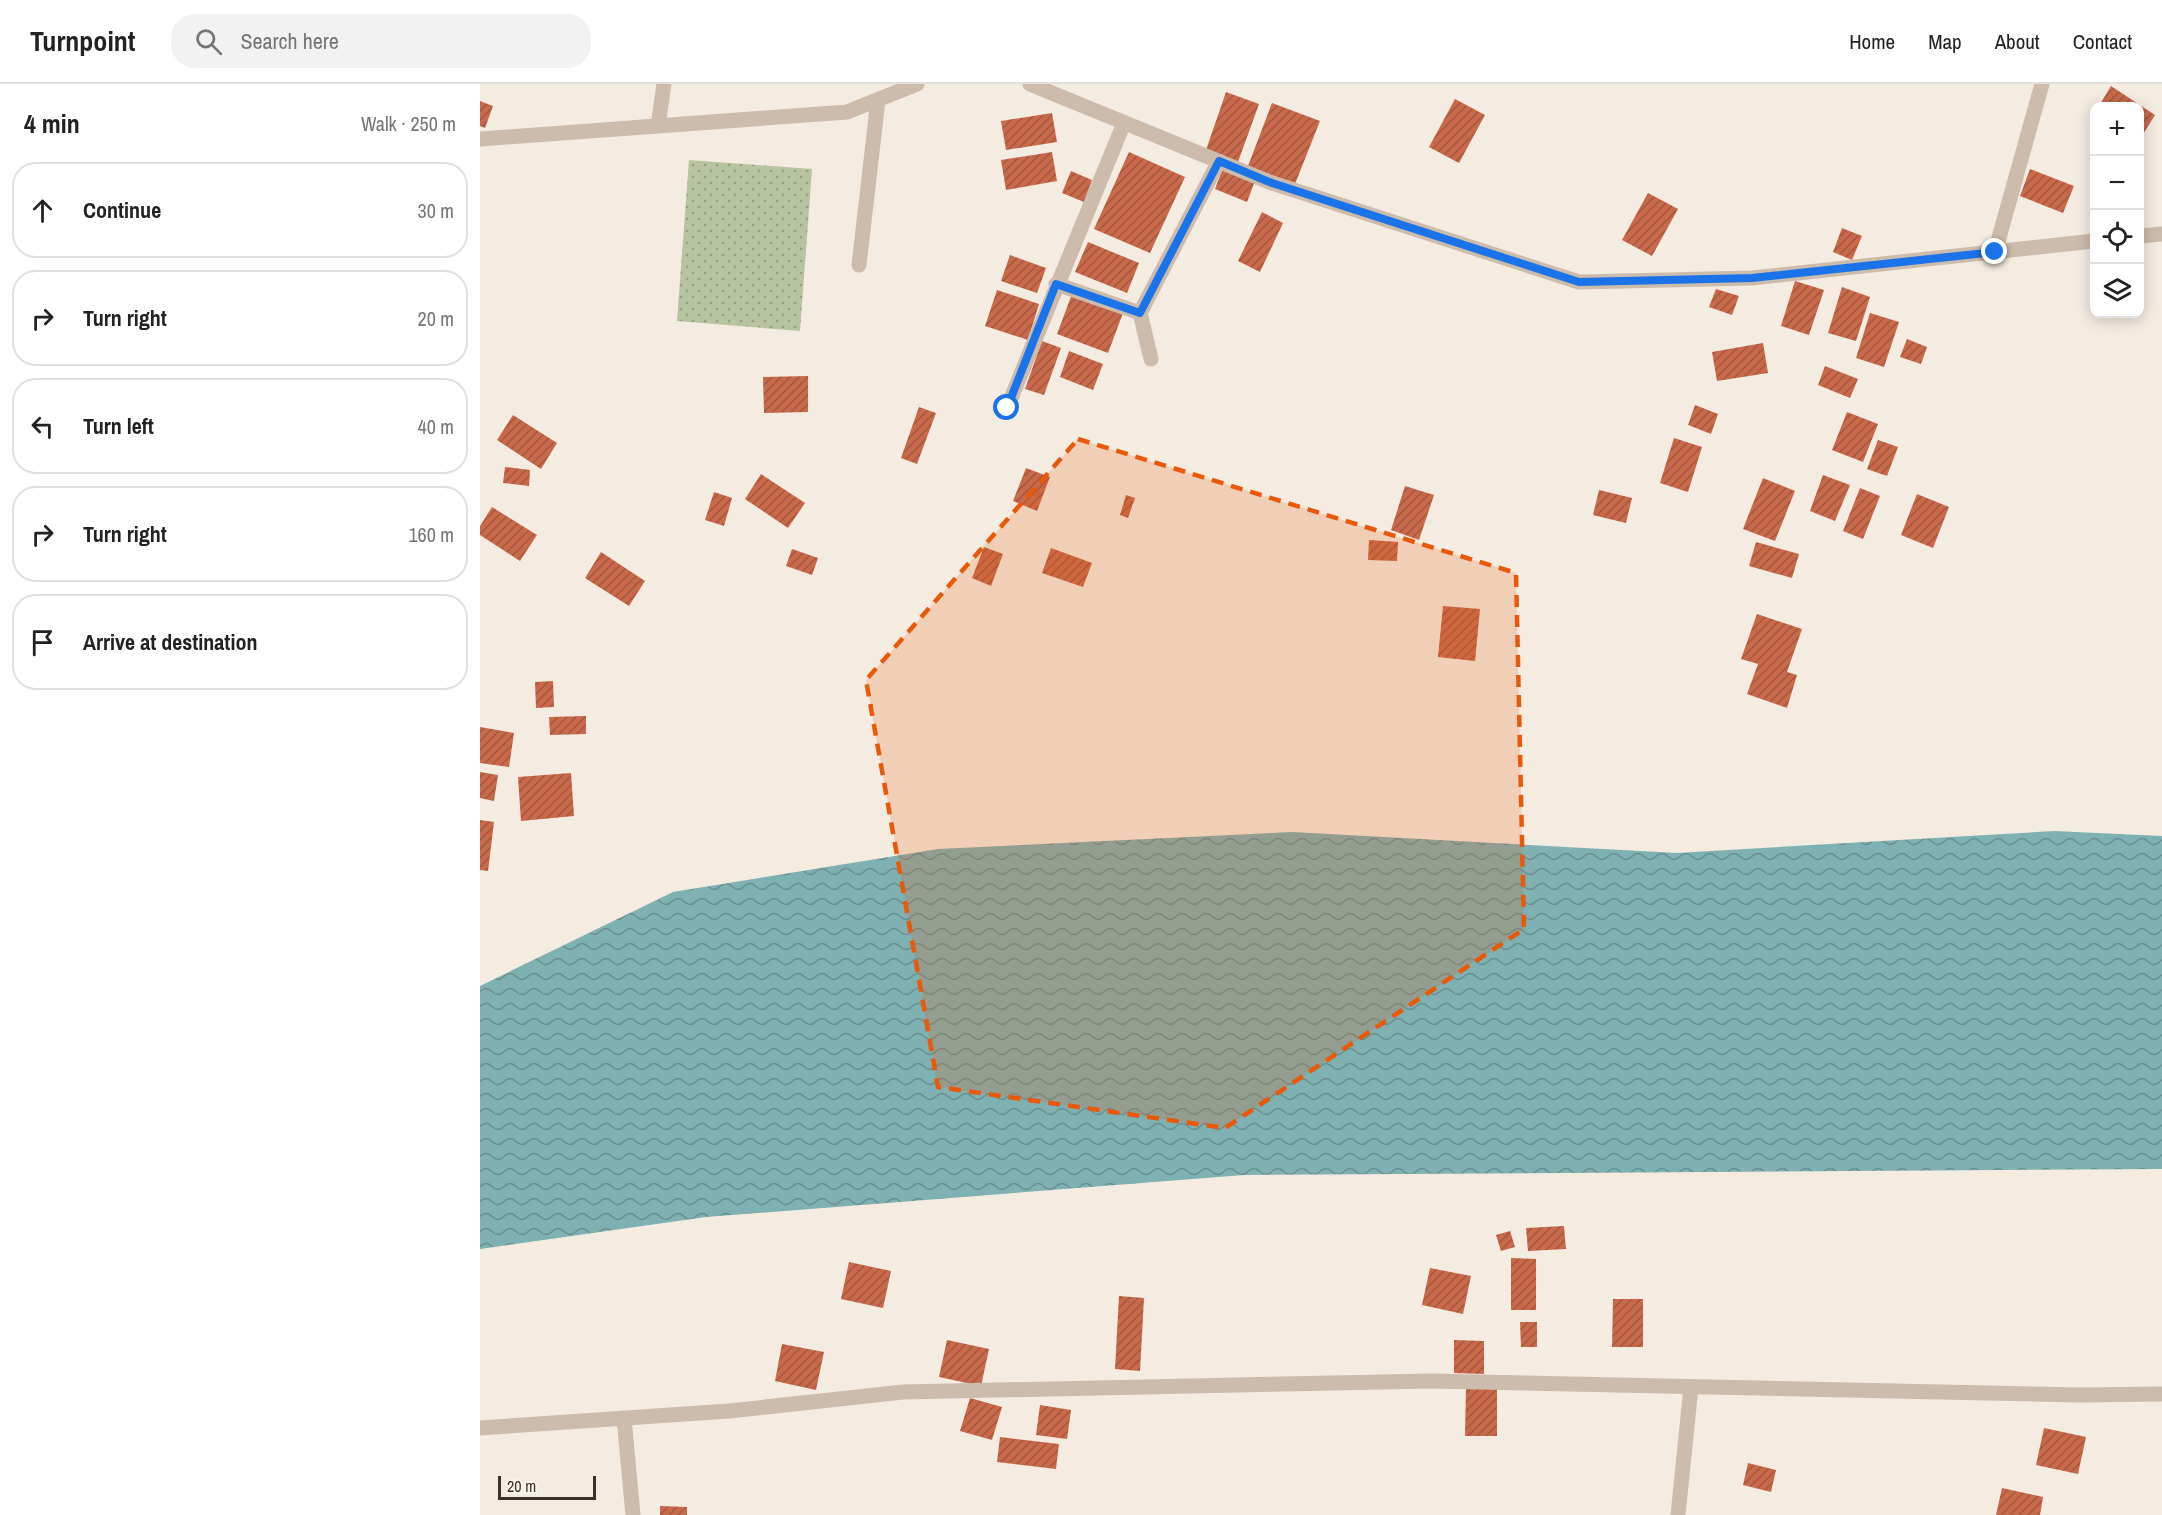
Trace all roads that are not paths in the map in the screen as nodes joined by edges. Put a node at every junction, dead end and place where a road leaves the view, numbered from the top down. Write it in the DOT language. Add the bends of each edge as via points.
graph roads {
  1 [pos="664,84"];
  2 [pos="917,84"];
  3 [pos="1030,84"];
  4 [pos="2042,84"];
  5 [pos="878,100"];
  6 [pos="1124,123"];
  7 [pos="658,126"];
  8 [pos="480,139"];
  9 [pos="1219,161"];
  10 [pos="2162,234"];
  11 [pos="2144,236"];
  12 [pos="2090,241"];
  13 [pos="1995,252"];
  14 [pos="859,265"];
  15 [pos="1056,284"];
  16 [pos="1140,313"];
  17 [pos="1151,359"];
  18 [pos="1007,408"];
  19 [pos="1690,1387"];
  20 [pos="2162,1394"];
  21 [pos="624,1418"];
  22 [pos="480,1428"];
  23 [pos="633,1515"];
  24 [pos="1678,1515"];
  1 -- 7 [label="street"];
  2 -- 5 [label="street"];
  3 -- 6 [label="street"];
  4 -- 13 [label="street"];
  5 -- 7 [label="street" via="847,112"];
  5 -- 14 [label="street"];
  6 -- 9 [label="street"];
  6 -- 15 [label="street"];
  7 -- 8 [label="street"];
  9 -- 13 [label="street" via="1272,183 1579,282 1752,278"];
  9 -- 16 [label="street"];
  10 -- 11 [label="street"];
  12 -- 13 [label="street"];
  15 -- 16 [label="street"];
  15 -- 18 [label="street"];
  16 -- 17 [label="street"];
  19 -- 20 [label="street"];
  19 -- 21 [label="street" via="1431,1382 903,1392"];
  19 -- 24 [label="street"];
  21 -- 22 [label="street"];
  21 -- 23 [label="street"];
}
